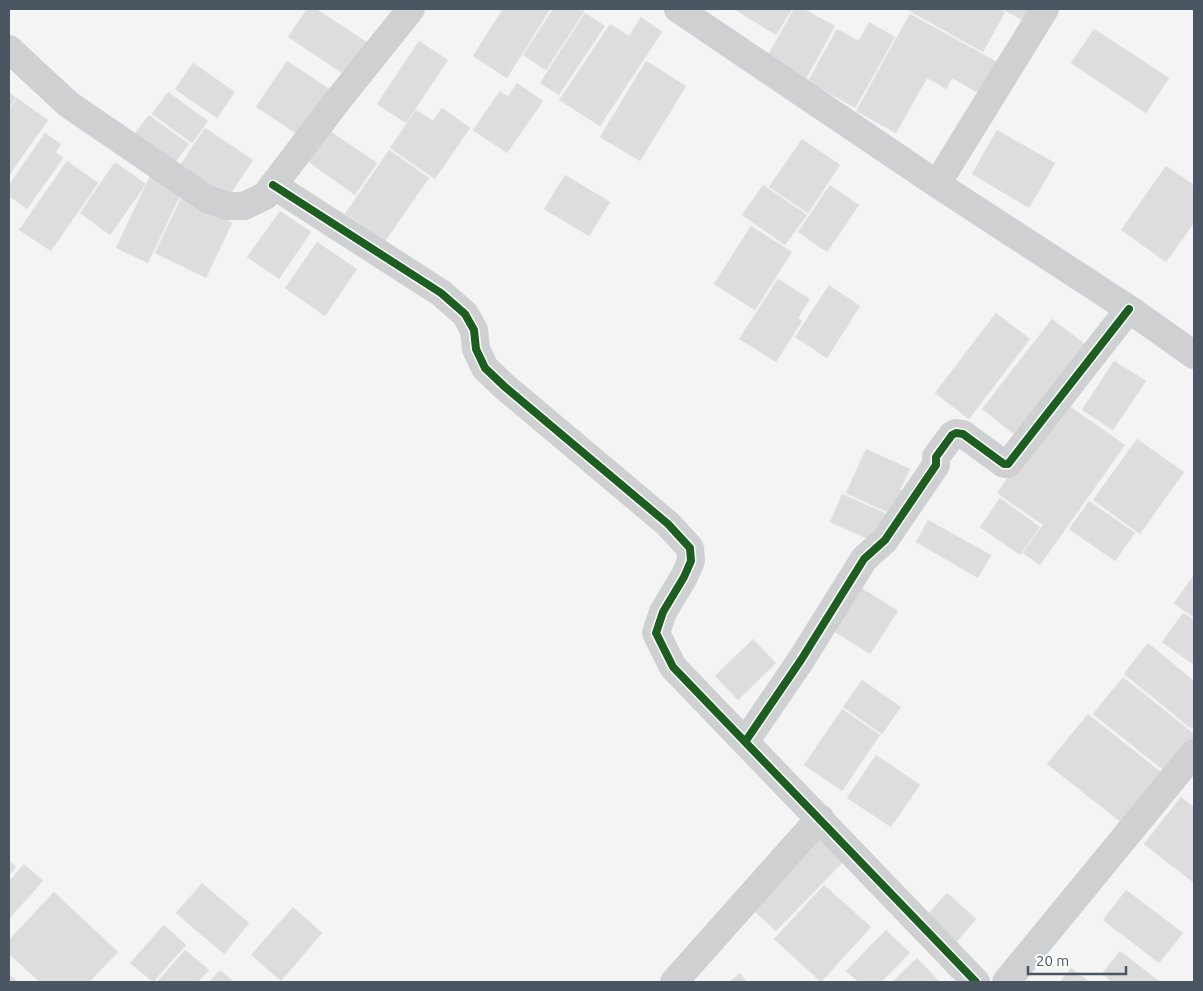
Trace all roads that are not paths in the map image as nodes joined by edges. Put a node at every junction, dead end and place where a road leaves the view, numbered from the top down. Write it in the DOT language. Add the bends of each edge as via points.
graph roads {
  1 [pos="411,9"];
  2 [pos="678,9"];
  3 [pos="1045,9"];
  4 [pos="9,49"];
  5 [pos="937,184"];
  6 [pos="273,185"];
  7 [pos="1124,316"];
  8 [pos="1194,355"];
  9 [pos="745,742"];
  10 [pos="1194,754"];
  11 [pos="820,818"];
  12 [pos="674,982"];
  13 [pos="976,982"];
  14 [pos="1006,982"];
  1 -- 6 [label="street"];
  2 -- 5 [label="street"];
  3 -- 5 [label="street"];
  4 -- 6 [label="street" via="68,104 207,199 227,206 244,206 265,196"];
  5 -- 7 [label="street"];
  6 -- 9 [label="street" via="441,293 465,314 474,330 476,349 485,368 668,524 690,548 691,561 663,612 656,633 673,668"];
  7 -- 8 [label="street"];
  7 -- 9 [label="street" via="1008,464 963,434 952,436 885,540 864,559"];
  9 -- 11 [label="street"];
  10 -- 14 [label="street"];
  11 -- 12 [label="street"];
  11 -- 13 [label="street"];
}
